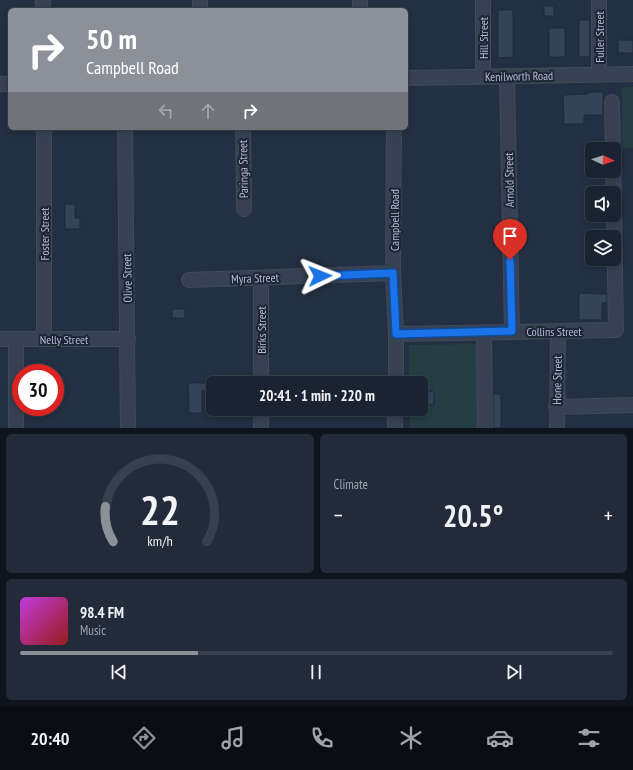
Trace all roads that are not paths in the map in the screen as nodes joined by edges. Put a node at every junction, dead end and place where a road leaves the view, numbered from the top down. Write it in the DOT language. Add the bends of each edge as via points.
graph roads {
  1 [pos="483,0"];
  2 [pos="599,0"];
  3 [pos="633,74"];
  4 [pos="599,75"];
  5 [pos="483,76"];
  6 [pos="507,76"];
  7 [pos="408,78"];
  8 [pos="612,102"];
  9 [pos="44,130"];
  10 [pos="125,130"];
  11 [pos="243,130"];
  12 [pos="394,130"];
  13 [pos="613,142"];
  14 [pos="244,209"];
  15 [pos="614,222"];
  16 [pos="393,273"];
  17 [pos="261,278"];
  18 [pos="189,280"];
  19 [pos="512,331"];
  20 [pos="484,332"];
  21 [pos="558,332"];
  22 [pos="396,334"];
  23 [pos="0,339"];
  24 [pos="16,339"];
  25 [pos="44,339"];
  26 [pos="128,339"];
  27 [pos="261,376"];
  28 [pos="396,376"];
  29 [pos="633,405"];
  30 [pos="556,407"];
  31 [pos="261,416"];
  32 [pos="395,416"];
  33 [pos="16,428"];
  34 [pos="128,428"];
  35 [pos="261,428"];
  36 [pos="395,428"];
  37 [pos="485,428"];
  38 [pos="557,428"];
  1 -- 5 [label="street, Hill Street"];
  2 -- 4 [label="street, Fuller Street"];
  3 -- 4 [label="street, Kenilworth Road"];
  4 -- 6 [label="street, Kenilworth Road"];
  5 -- 6 [label="street, Kenilworth Road"];
  5 -- 7 [label="street, Kenilworth Road"];
  6 -- 19 [label="street, Arnold Street"];
  8 -- 13 [label="street"];
  9 -- 25 [label="street, Foster Street"];
  10 -- 26 [label="street, Olive Street"];
  11 -- 14 [label="street, Paringa Street"];
  12 -- 16 [label="street, Campbell Road"];
  15 -- 21 [label="street, Collins Street" via="616,330"];
  16 -- 17 [label="street, Myra Street"];
  16 -- 22 [label="street, Campbell Road"];
  17 -- 18 [label="street, Myra Street"];
  17 -- 27 [label="street, Birks Street"];
  19 -- 20 [label="street, Collins Street"];
  19 -- 21 [label="street, Collins Street"];
  20 -- 22 [label="street, Collins Street"];
  20 -- 37 [label="street"];
  21 -- 30 [label="street, Hone Street"];
  22 -- 28 [label="street, Campbell Road"];
  23 -- 24 [label="street, Nelly Street"];
  24 -- 25 [label="street, Nelly Street"];
  24 -- 33 [label="street"];
  25 -- 26 [label="street, Nelly Street"];
  26 -- 34 [label="street, Olive Street"];
  29 -- 30 [label="street"];
  30 -- 38 [label="street, Hone Street"];
  31 -- 35 [label="street"];
  32 -- 36 [label="street"];
}
